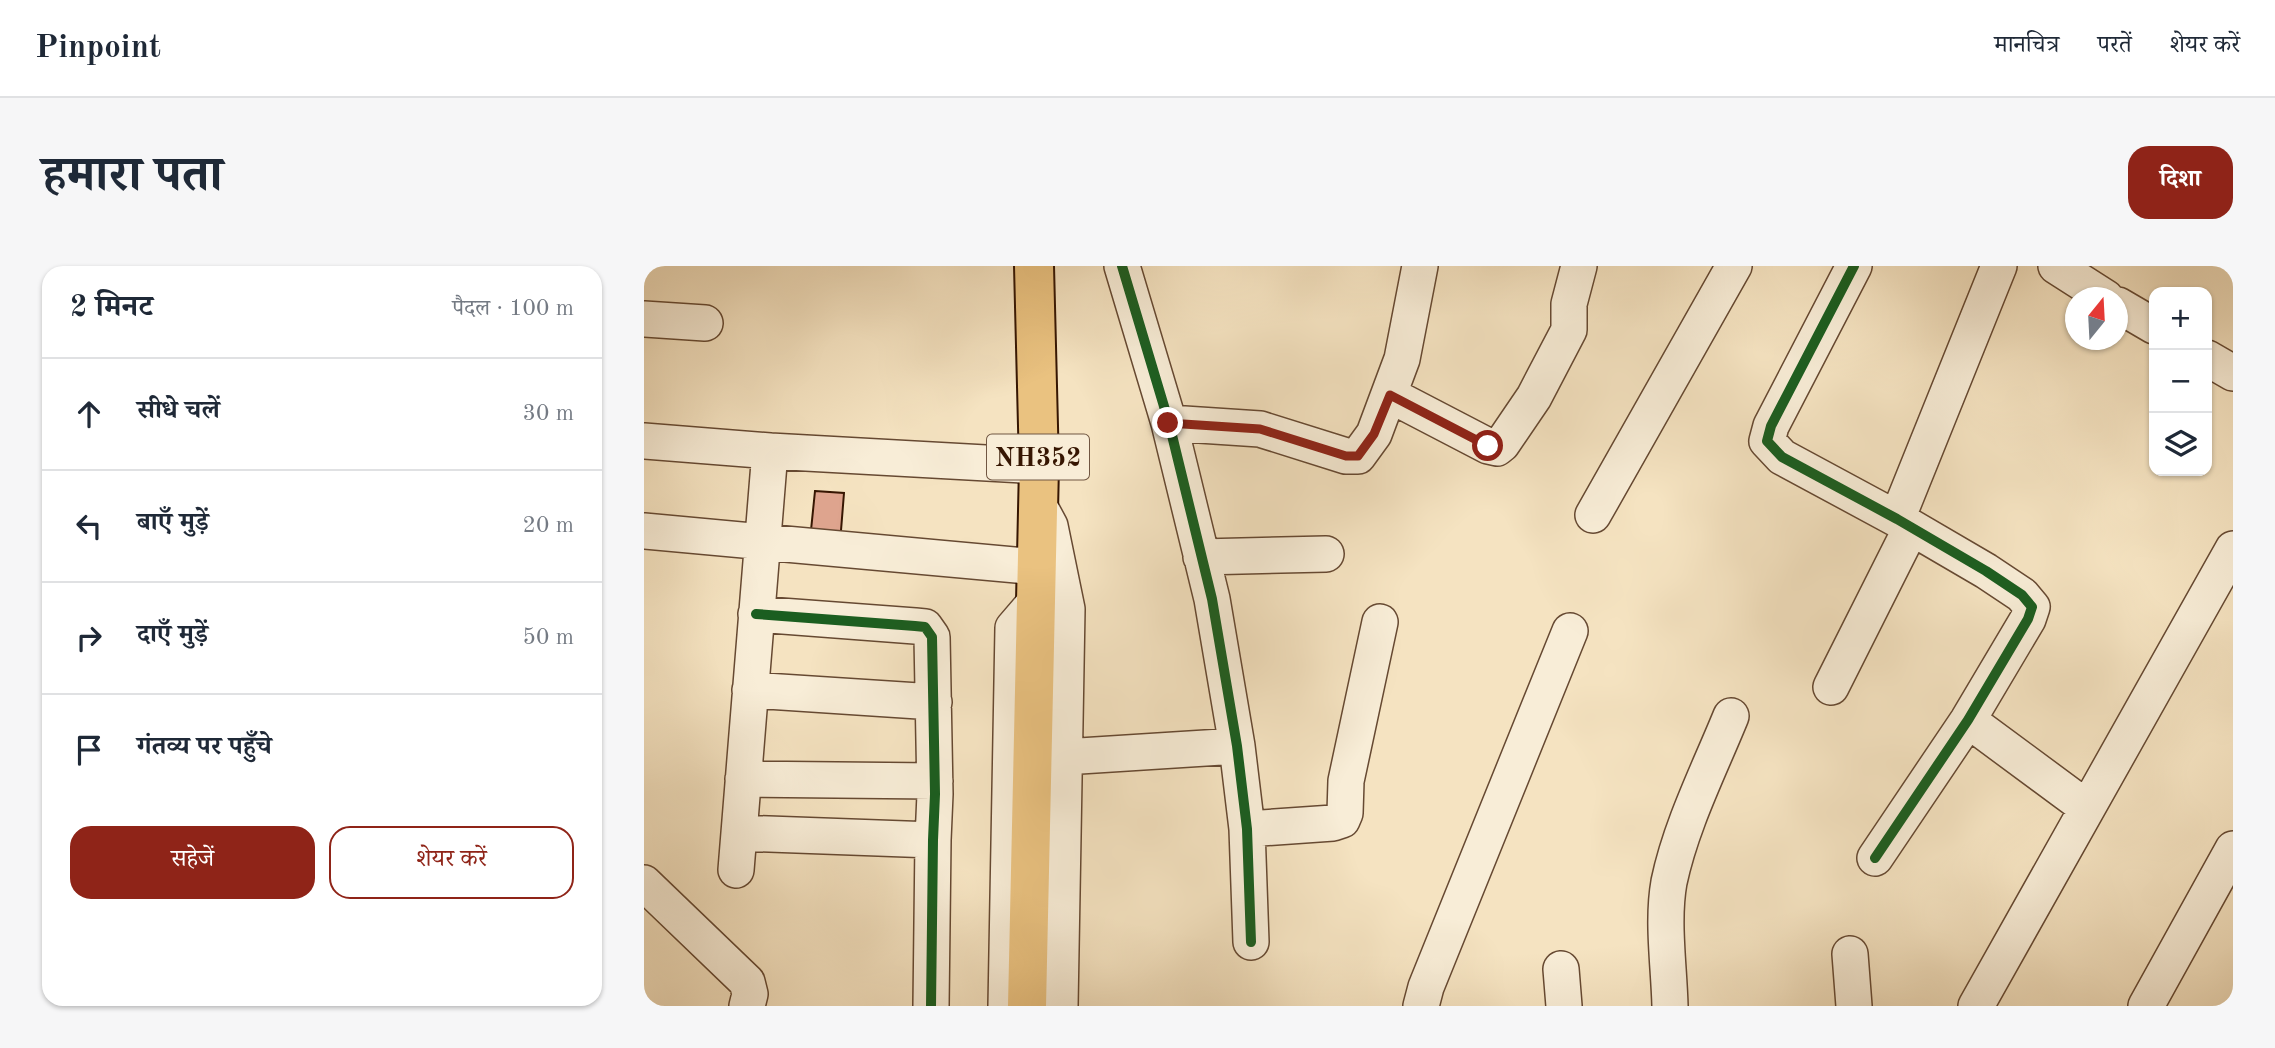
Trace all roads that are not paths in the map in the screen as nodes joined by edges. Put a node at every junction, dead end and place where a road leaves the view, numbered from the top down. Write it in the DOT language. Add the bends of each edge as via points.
graph roads {
  1 [pos="1034,266"];
  2 [pos="1122,266"];
  3 [pos="1420,266"];
  4 [pos="1579,266"];
  5 [pos="1734,266"];
  6 [pos="1854,266"];
  7 [pos="1999,266"];
  8 [pos="2056,266"];
  9 [pos="2088,287"];
  10 [pos="2128,311"];
  11 [pos="644,319"];
  12 [pos="705,323"];
  13 [pos="2149,323"];
  14 [pos="2212,361"];
  15 [pos="2233,373"];
  16 [pos="1390,395"];
  17 [pos="1168,423"];
  18 [pos="644,441"];
  19 [pos="770,451"];
  20 [pos="1039,466"];
  21 [pos="1038,504"];
  22 [pos="1593,515"];
  23 [pos="1904,524"];
  24 [pos="644,531"];
  25 [pos="762,541"];
  26 [pos="2233,549"];
  27 [pos="1326,554"];
  28 [pos="1201,557"];
  29 [pos="1037,583"];
  30 [pos="756,614"];
  31 [pos="1380,622"];
  32 [pos="1570,631"];
  33 [pos="1831,687"];
  34 [pos="750,690"];
  35 [pos="934,702"];
  36 [pos="1731,716"];
  37 [pos="1968,720"];
  38 [pos="1237,746"];
  39 [pos="1065,757"];
  40 [pos="743,779"];
  41 [pos="935,781"];
  42 [pos="2087,808"];
  43 [pos="1247,829"];
  44 [pos="739,833"];
  45 [pos="933,840"];
  46 [pos="2233,849"];
  47 [pos="1875,858"];
  48 [pos="736,870"];
  49 [pos="644,883"];
  50 [pos="1251,943"];
  51 [pos="1850,954"];
  52 [pos="1561,969"];
  53 [pos="747,1006"];
  54 [pos="931,1006"];
  55 [pos="1006,1006"];
  56 [pos="1027,1006"];
  57 [pos="1060,1006"];
  58 [pos="1421,1006"];
  59 [pos="1564,1006"];
  60 [pos="1670,1006"];
  61 [pos="1854,1006"];
  62 [pos="1976,1006"];
  63 [pos="2146,1006"];
  1 -- 20 [label="highway, NH352"];
  2 -- 17 [label="street"];
  3 -- 16 [label="street" via="1402,359"];
  4 -- 16 [label="street" via="1569,304 1569,330 1534,397 1497,448"];
  5 -- 22 [label="street"];
  6 -- 23 [label="street" via="1771,426 1768,441 1782,457"];
  7 -- 23 [label="street"];
  8 -- 9 [label="street"];
  10 -- 13 [label="street"];
  11 -- 12 [label="street"];
  14 -- 15 [label="street"];
  16 -- 17 [label="street" via="1374,434 1358,456 1260,429"];
  17 -- 28 [label="street"];
  18 -- 19 [label="street"];
  19 -- 20 [label="street"];
  19 -- 25 [label="street"];
  20 -- 21 [label="highway, NH352"];
  21 -- 29 [label="highway, NH352"];
  21 -- 39 [label="street" via="1050,526 1067,609"];
  23 -- 33 [label="street"];
  23 -- 37 [label="street" via="2022,595 2032,607"];
  24 -- 25 [label="street"];
  25 -- 29 [label="street"];
  25 -- 30 [label="street"];
  26 -- 42 [label="street"];
  27 -- 28 [label="street"];
  28 -- 38 [label="street"];
  29 -- 55 [label="street" via="1013,628"];
  29 -- 56 [label="highway, NH352"];
  30 -- 34 [label="street"];
  30 -- 35 [label="street" via="925,627 932,637"];
  31 -- 43 [label="street" via="1342,820"];
  32 -- 58 [label="street"];
  34 -- 35 [label="street"];
  34 -- 40 [label="street"];
  35 -- 41 [label="street"];
  36 -- 60 [label="street" via="1678,846 1669,885"];
  37 -- 42 [label="street"];
  37 -- 47 [label="street"];
  38 -- 39 [label="street"];
  38 -- 43 [label="street"];
  39 -- 57 [label="street"];
  40 -- 41 [label="street"];
  40 -- 44 [label="street"];
  41 -- 45 [label="street"];
  42 -- 62 [label="street"];
  43 -- 50 [label="street"];
  44 -- 45 [label="street"];
  44 -- 48 [label="street"];
  45 -- 54 [label="street"];
  46 -- 63 [label="street"];
  49 -- 53 [label="street" via="747,982"];
  51 -- 61 [label="street"];
  52 -- 59 [label="street"];
}
